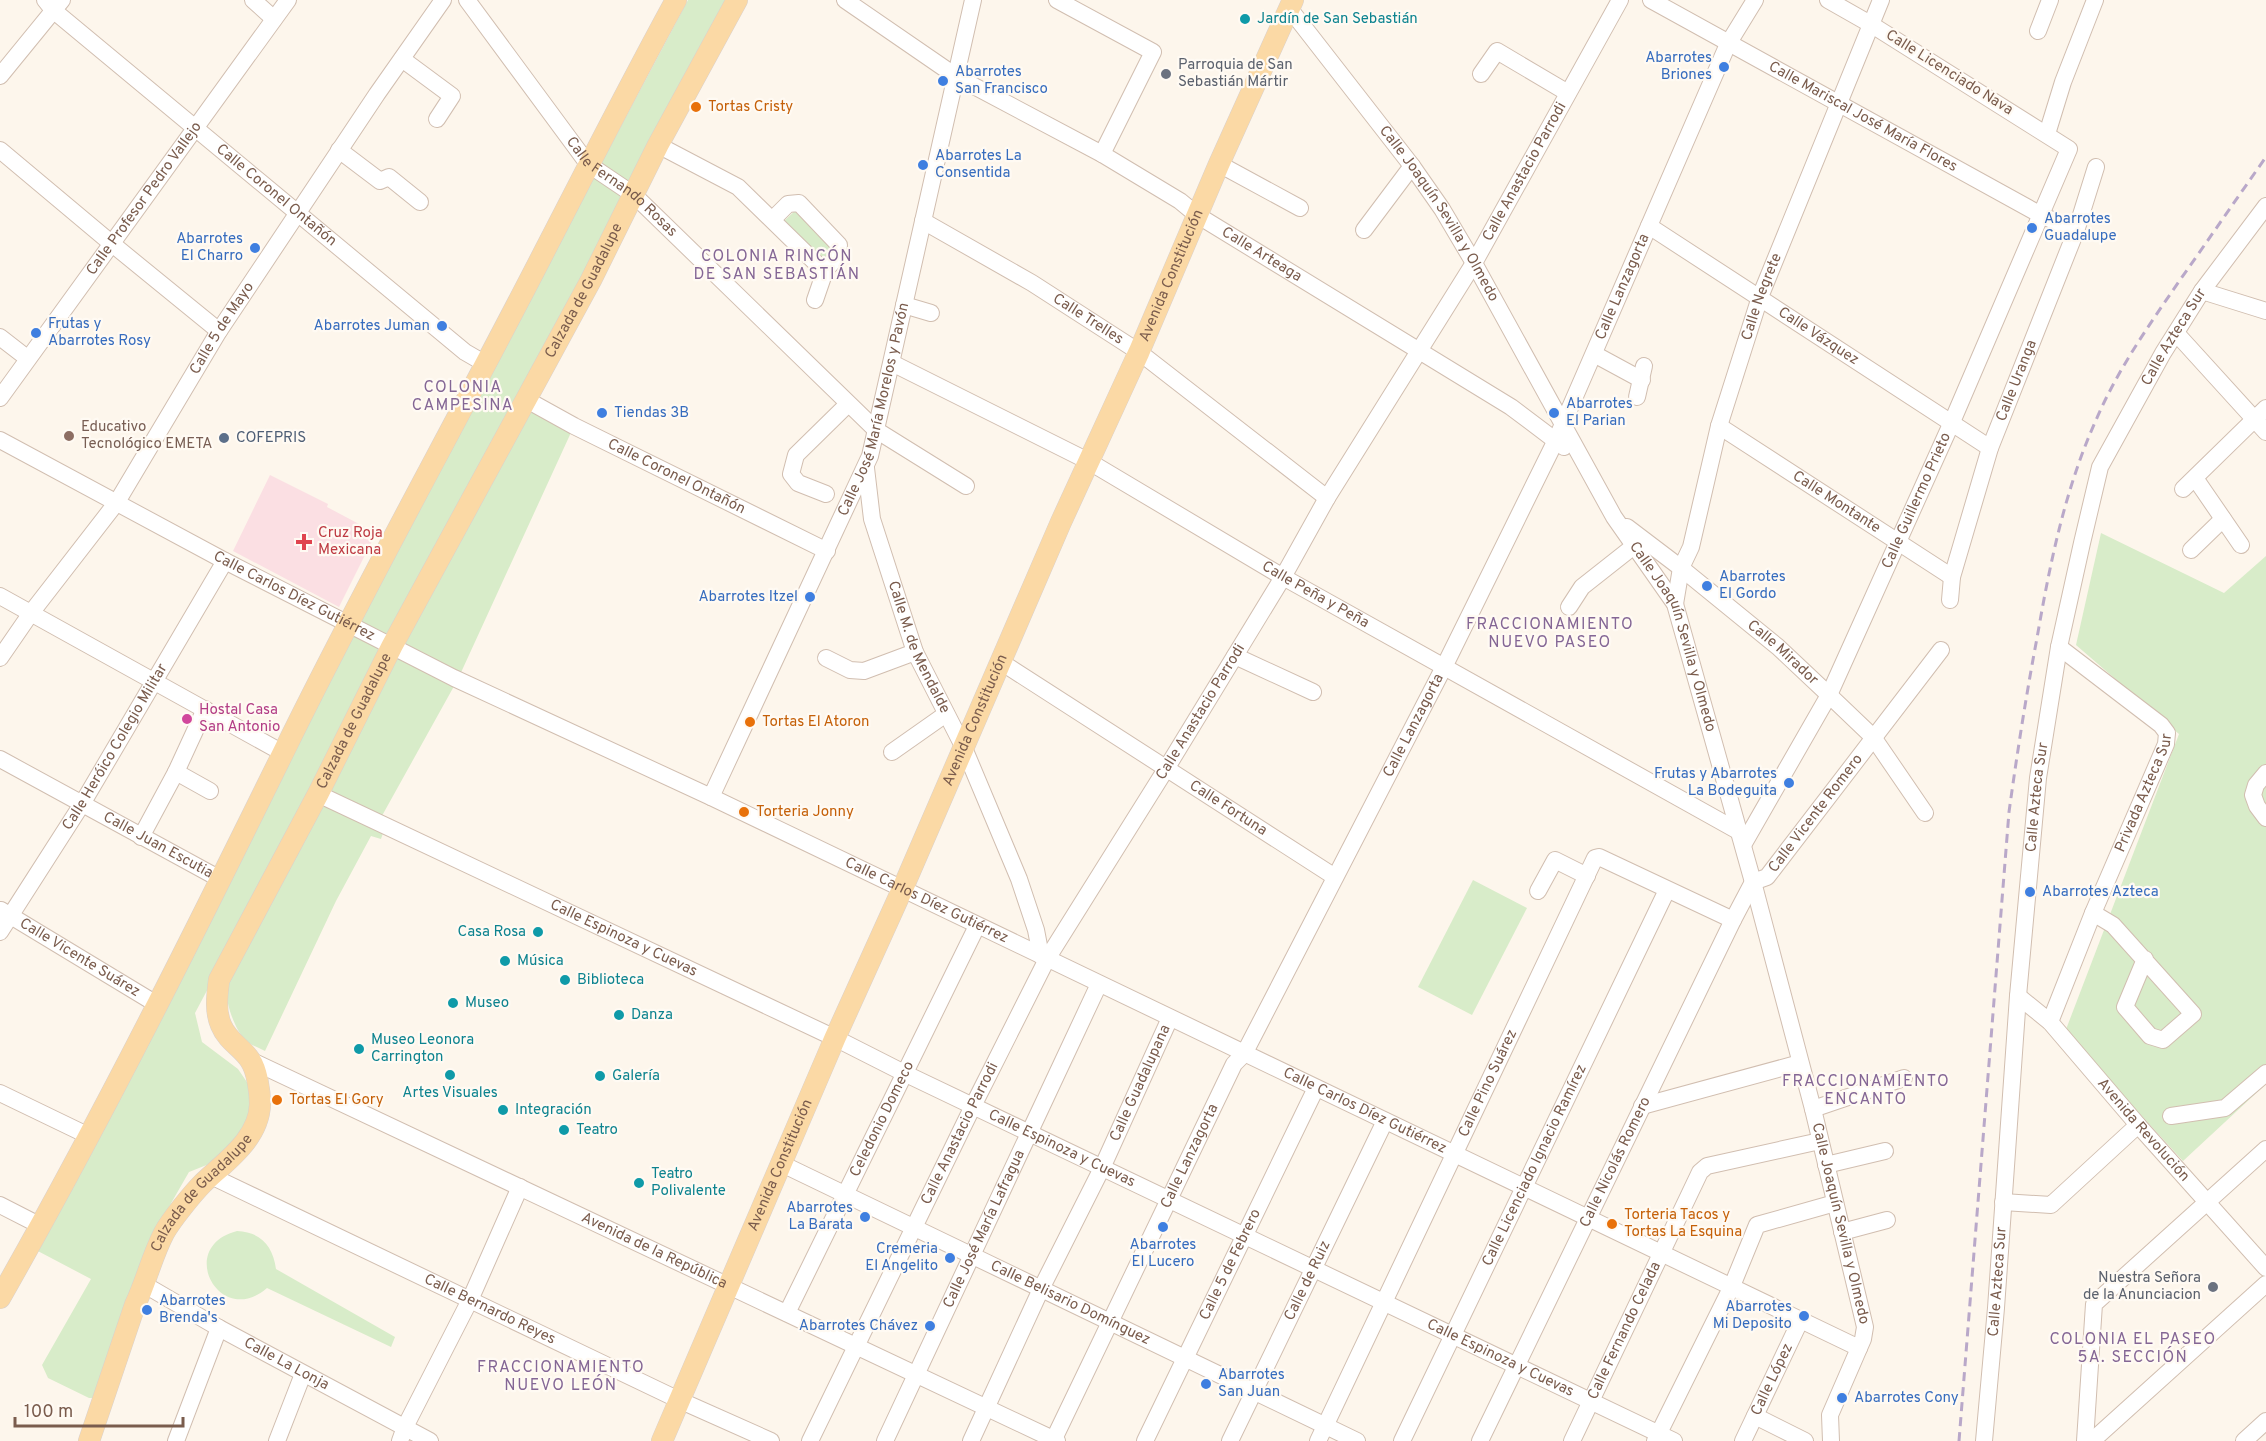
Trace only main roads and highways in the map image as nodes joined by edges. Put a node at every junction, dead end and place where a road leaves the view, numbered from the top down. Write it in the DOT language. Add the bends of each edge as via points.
graph roads {
  1 [pos="676,0"];
  2 [pos="737,0"];
  3 [pos="1291,4"];
  4 [pos="0,1299"];
  5 [pos="91,1440"];
  6 [pos="662,1441"];
  1 -- 4 [label="main road" via="350,622 158,1005"];
  2 -- 5 [label="main road, Calzada de Guadalupe" via="527,400 392,646 219,980 216,1009 221,1026 250,1060 258,1082 260,1105 242,1148 201,1185 164,1232 135,1305"];
  3 -- 6 [label="main road, Avenida Constitución" via="835,1038"];
}
